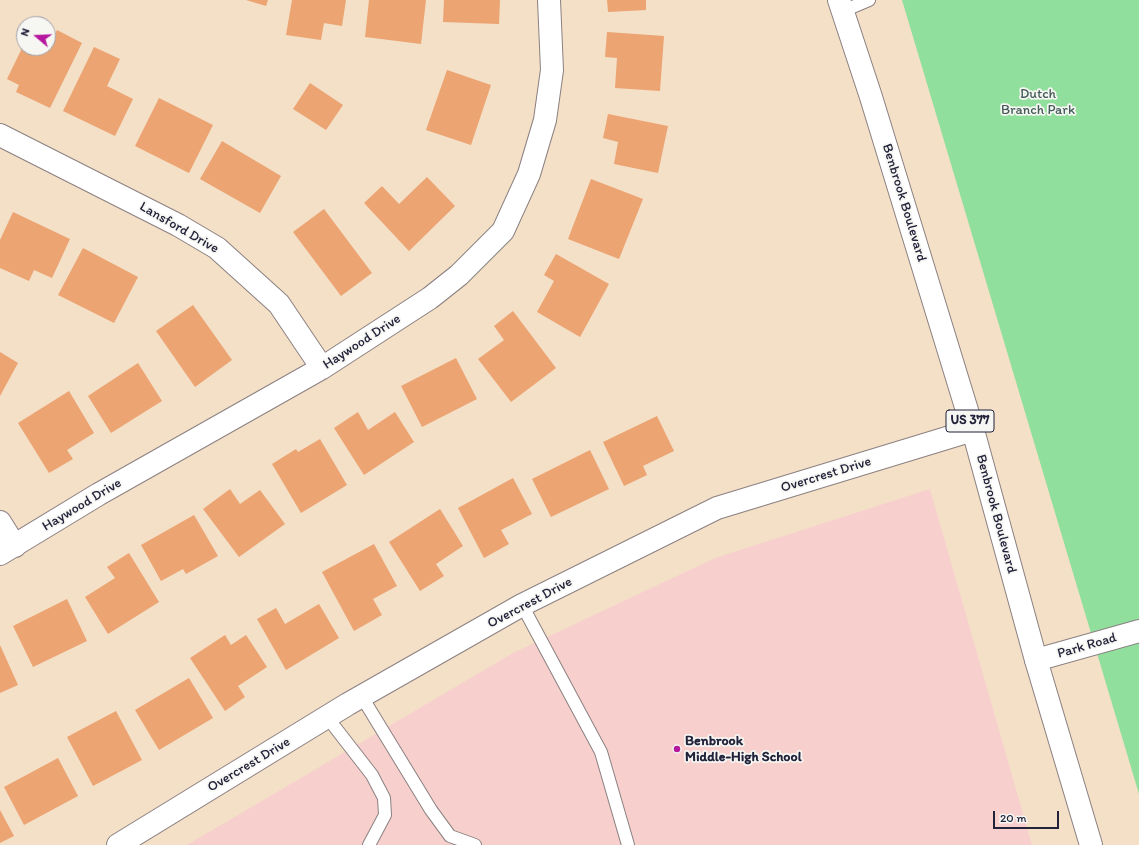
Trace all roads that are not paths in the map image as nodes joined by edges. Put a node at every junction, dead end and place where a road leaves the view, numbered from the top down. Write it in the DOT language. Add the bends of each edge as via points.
graph roads {
  1 [pos="549,0"];
  2 [pos="869,0"];
  3 [pos="841,5"];
  4 [pos="0,135"];
  5 [pos="322,368"];
  6 [pos="973,430"];
  7 [pos="0,522"];
  8 [pos="8,550"];
  9 [pos="522,605"];
  10 [pos="1139,631"];
  11 [pos="1036,660"];
  12 [pos="362,697"];
  13 [pos="328,717"];
  14 [pos="118,845"];
  15 [pos="369,845"];
  16 [pos="476,845"];
  17 [pos="628,845"];
  18 [pos="1091,845"];
  1 -- 5 [label="main road, Haywood Drive" via="552,70 545,120 529,174 503,231 459,275 430,298"];
  2 -- 3 [label="lane"];
  3 -- 6 [label="main road, Benbrook Boulevard / US 377"];
  4 -- 5 [label="main road, Lansford Drive" via="178,225 217,248 279,304"];
  5 -- 8 [label="main road, Haywood Drive" via="99,494"];
  6 -- 9 [label="main road, Overcrest Drive" via="717,508"];
  6 -- 11 [label="main road, Benbrook Boulevard / US 377"];
  7 -- 8 [label="main road"];
  9 -- 12 [label="main road, Overcrest Drive"];
  9 -- 17 [label="lane" via="601,752"];
  10 -- 11 [label="main road, Park Road"];
  11 -- 18 [label="main road, Benbrook Boulevard / US 377"];
  12 -- 13 [label="main road, Overcrest Drive"];
  12 -- 16 [label="lane" via="450,836"];
  13 -- 14 [label="main road, Overcrest Drive"];
  13 -- 15 [label="lane" via="372,775 384,798 385,815"];
}
